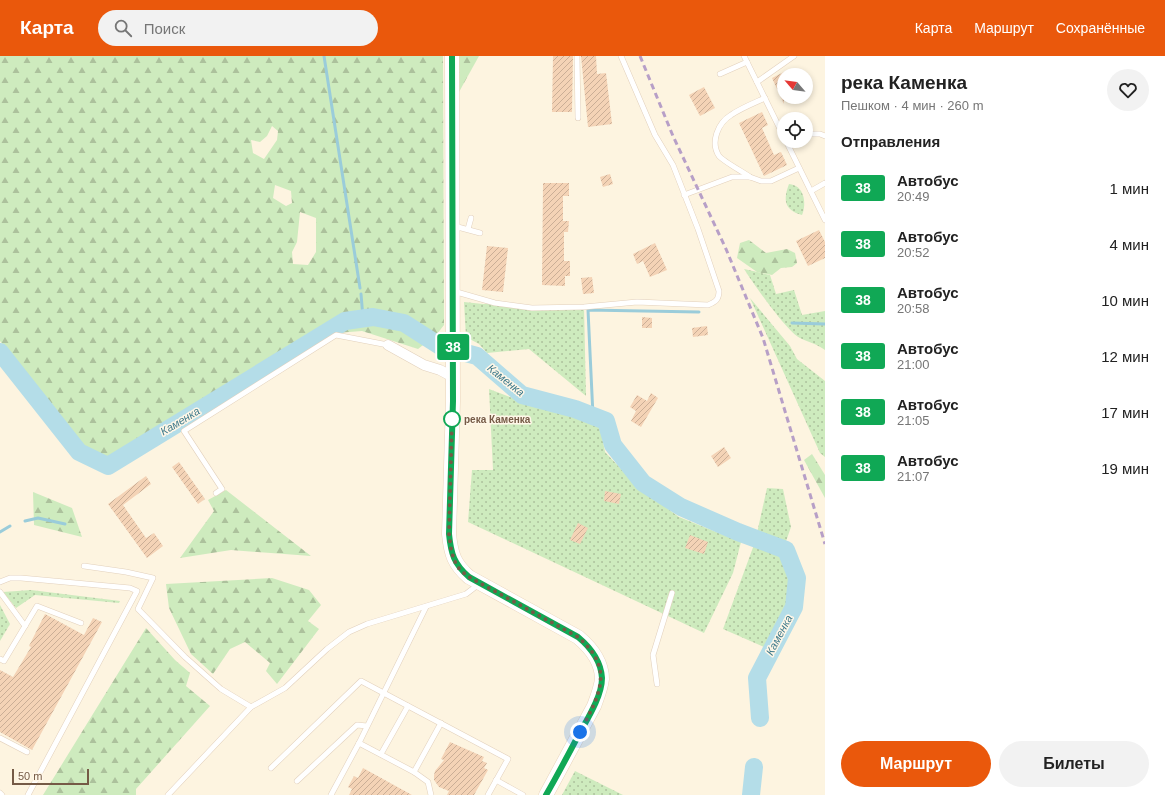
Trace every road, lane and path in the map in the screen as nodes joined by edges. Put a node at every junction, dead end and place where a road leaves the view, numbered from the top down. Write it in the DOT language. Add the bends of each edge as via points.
graph roads {
  1 [pos="452,56"];
  2 [pos="577,56"];
  3 [pos="622,56"];
  4 [pos="744,56"];
  5 [pos="794,56"];
  6 [pos="747,62"];
  7 [pos="720,74"];
  8 [pos="757,82"];
  9 [pos="765,98"];
  10 [pos="578,118"];
  11 [pos="777,123"];
  12 [pos="813,134"];
  13 [pos="825,136"];
  14 [pos="791,148"];
  15 [pos="799,168"];
  16 [pos="750,177"];
  17 [pos="825,183"];
  18 [pos="811,191"];
  19 [pos="684,195"];
  20 [pos="471,218"];
  21 [pos="825,220"];
  22 [pos="452,225"];
  23 [pos="468,230"];
  24 [pos="480,233"];
  25 [pos="452,291"];
  26 [pos="388,345"];
  27 [pos="453,370"];
  28 [pos="216,492"];
  29 [pos="84,566"];
  30 [pos="0,582"];
  31 [pos="479,584"];
  32 [pos="0,592"];
  33 [pos="672,593"];
  34 [pos="426,607"];
  35 [pos="81,623"];
  36 [pos="26,626"];
  37 [pos="0,659"];
  38 [pos="657,684"];
  39 [pos="383,693"];
  40 [pos="408,706"];
  41 [pos="250,707"];
  42 [pos="441,723"];
  43 [pos="367,726"];
  44 [pos="0,738"];
  45 [pos="359,743"];
  46 [pos="27,752"];
  47 [pos="381,754"];
  48 [pos="272,768"];
  49 [pos="414,772"];
  50 [pos="496,780"];
  51 [pos="297,781"];
  52 [pos="28,795"];
  53 [pos="168,795"];
  54 [pos="331,795"];
  55 [pos="431,795"];
  56 [pos="488,795"];
  57 [pos="523,795"];
  58 [pos="546,795"];
  1 -- 22 [label="street"];
  2 -- 10 [label="lane"];
  3 -- 19 [label="lane" via="655,134 673,165"];
  4 -- 6 [label="lane"];
  5 -- 8 [label="lane"];
  6 -- 7 [label="lane"];
  6 -- 8 [label="lane"];
  8 -- 9 [label="lane"];
  9 -- 11 [label="lane"];
  9 -- 16 [label="lane" via="730,115 721,124 715,137 715,148 720,157"];
  12 -- 13 [label="lane"];
  14 -- 15 [label="lane"];
  15 -- 16 [label="lane" via="771,181"];
  15 -- 18 [label="lane"];
  16 -- 19 [label="lane" via="732,177"];
  17 -- 18 [label="lane"];
  18 -- 21 [label="lane"];
  19 -- 25 [label="lane" via="719,291 719,297 708,306 637,302 532,308 495,303"];
  20 -- 23 [label="lane"];
  22 -- 23 [label="lane"];
  22 -- 25 [label="street"];
  23 -- 24 [label="lane"];
  25 -- 27 [label="street"];
  26 -- 27 [label="street" via="424,365 440,370"];
  26 -- 28 [label="lane" via="336,335 184,431 222,489"];
  27 -- 31 [label="street" via="449,534 454,560 460,570"];
  29 -- 41 [label="lane" via="153,578 138,609 184,657 220,689"];
  30 -- 52 [label="lane" via="10,578 21,578 130,588 137,591"];
  31 -- 34 [label="lane" via="466,594"];
  31 -- 58 [label="street" via="578,637 595,655 600,668 602,679 594,706"];
  32 -- 36 [label="lane"];
  33 -- 38 [label="lane" via="653,655"];
  34 -- 39 [label="lane"];
  34 -- 41 [label="lane" via="367,624 349,632 285,688"];
  35 -- 36 [label="lane" via="37,606"];
  36 -- 37 [label="lane" via="4,661"];
  39 -- 40 [label="lane"];
  39 -- 43 [label="lane"];
  39 -- 48 [label="lane" via="361,681"];
  40 -- 42 [label="lane"];
  40 -- 47 [label="lane"];
  41 -- 53 [label="lane"];
  42 -- 49 [label="lane"];
  42 -- 50 [label="lane" via="508,759"];
  43 -- 45 [label="lane"];
  43 -- 51 [label="lane" via="357,725"];
  44 -- 46 [label="lane"];
  45 -- 47 [label="lane"];
  45 -- 54 [label="lane"];
  47 -- 49 [label="lane"];
  49 -- 55 [label="lane" via="428,782"];
  50 -- 56 [label="lane"];
  50 -- 57 [label="lane"];
}
